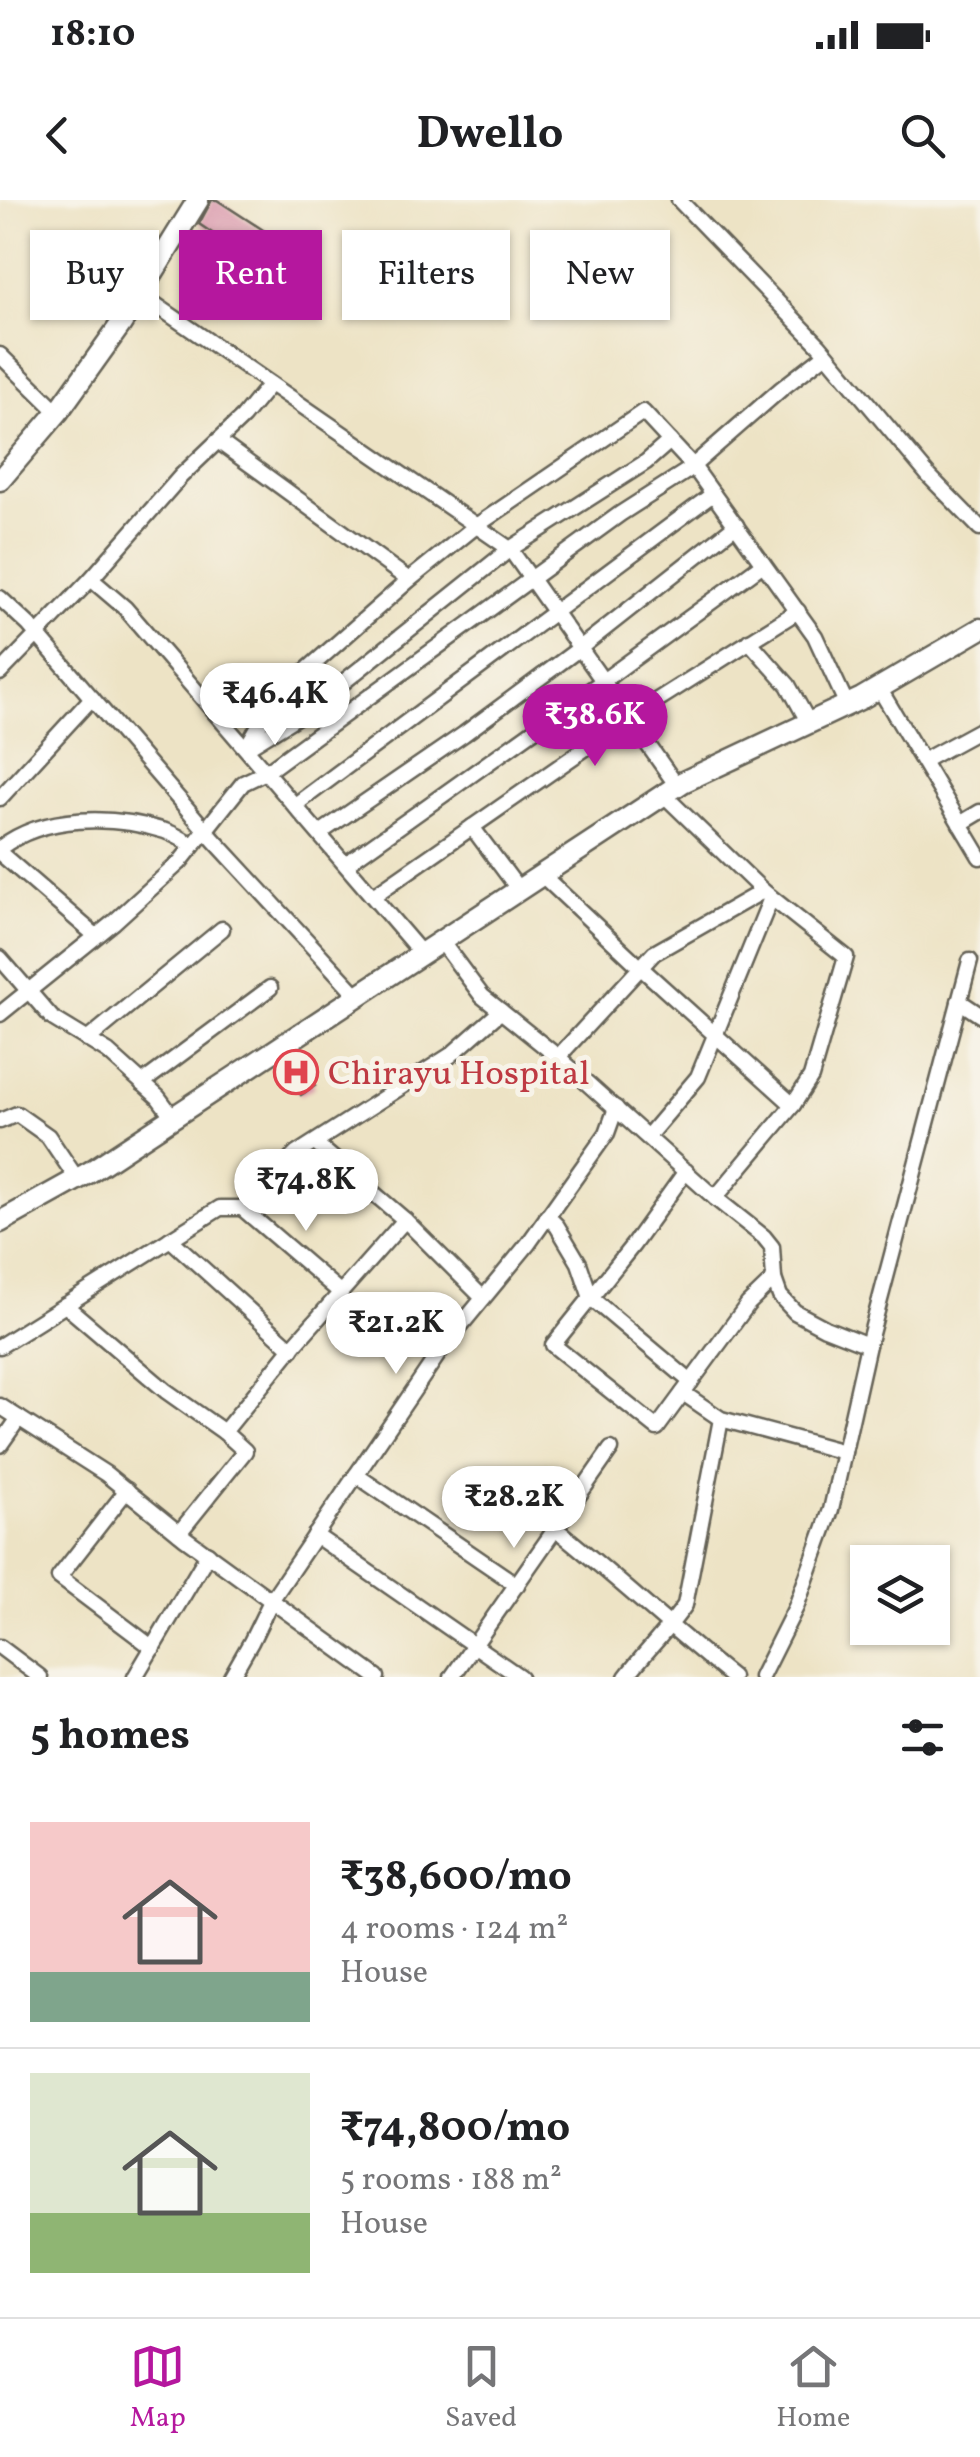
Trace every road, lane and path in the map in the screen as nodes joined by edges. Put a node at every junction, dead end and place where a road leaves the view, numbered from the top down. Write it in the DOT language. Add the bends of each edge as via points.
graph roads {
  1 [pos="198,200"];
  2 [pos="679,200"];
  3 [pos="159,263"];
  4 [pos="159,307"];
  5 [pos="124,320"];
  6 [pos="0,354"];
  7 [pos="826,354"];
  8 [pos="270,384"];
  9 [pos="58,412"];
  10 [pos="218,441"];
  11 [pos="670,441"];
  12 [pos="692,466"];
  13 [pos="0,480"];
  14 [pos="713,494"];
  15 [pos="476,526"];
  16 [pos="736,526"];
  17 [pos="980,528"];
  18 [pos="510,548"];
  19 [pos="764,564"];
  20 [pos="91,579"];
  21 [pos="409,580"];
  22 [pos="532,580"];
  23 [pos="0,598"];
  24 [pos="798,612"];
  25 [pos="555,613"];
  26 [pos="980,630"];
  27 [pos="37,634"];
  28 [pos="750,640"];
  29 [pos="580,648"];
  30 [pos="0,672"];
  31 [pos="603,681"];
  32 [pos="879,688"];
  33 [pos="92,698"];
  34 [pos="847,705"];
  35 [pos="629,718"];
  36 [pos="809,723"];
  37 [pos="980,730"];
  38 [pos="246,748"];
  39 [pos="923,761"];
  40 [pos="266,772"];
  41 [pos="670,791"];
  42 [pos="0,798"];
  43 [pos="295,805"];
  44 [pos="980,812"];
  45 [pos="960,824"];
  46 [pos="472,828"];
  47 [pos="204,829"];
  48 [pos="320,833"];
  49 [pos="192,845"];
  50 [pos="0,851"];
  51 [pos="980,857"];
  52 [pos="346,864"];
  53 [pos="542,875"];
  54 [pos="519,890"];
  55 [pos="767,895"];
  56 [pos="373,896"];
  57 [pos="222,929"];
  58 [pos="96,936"];
  59 [pos="441,942"];
  60 [pos="422,954"];
  61 [pos="0,958"];
  62 [pos="970,961"];
  63 [pos="640,968"];
  64 [pos="270,988"];
  65 [pos="28,990"];
  66 [pos="358,996"];
  67 [pos="959,1001"];
  68 [pos="501,1011"];
  69 [pos="0,1014"];
  70 [pos="980,1015"];
  71 [pos="715,1035"];
  72 [pos="87,1040"];
  73 [pos="558,1057"];
  74 [pos="142,1083"];
  75 [pos="793,1105"];
  76 [pos="616,1108"];
  77 [pos="173,1117"];
  78 [pos="0,1122"];
  79 [pos="648,1136"];
  80 [pos="315,1142"];
  81 [pos="686,1171"];
  82 [pos="78,1179"];
  83 [pos="715,1198"];
  84 [pos="242,1208"];
  85 [pos="548,1216"];
  86 [pos="405,1220"];
  87 [pos="0,1222"];
  88 [pos="170,1239"];
  89 [pos="774,1278"];
  90 [pos="341,1293"];
  91 [pos="484,1298"];
  92 [pos="591,1298"];
  93 [pos="65,1305"];
  94 [pos="868,1345"];
  95 [pos="0,1346"];
  96 [pos="292,1349"];
  97 [pos="687,1388"];
  98 [pos="0,1406"];
  99 [pos="19,1418"];
  100 [pos="721,1418"];
  101 [pos="224,1432"];
  102 [pos="0,1445"];
  103 [pos="611,1449"];
  104 [pos="844,1452"];
  105 [pos="356,1474"];
  106 [pos="127,1490"];
  107 [pos="556,1529"];
  108 [pos="179,1532"];
  109 [pos="315,1535"];
  110 [pos="208,1554"];
  111 [pos="517,1585"];
  112 [pos="272,1599"];
  113 [pos="670,1627"];
  114 [pos="474,1646"];
  115 [pos="0,1647"];
  116 [pos="152,1648"];
  117 [pos="40,1677"];
  118 [pos="135,1677"];
  119 [pos="231,1677"];
  120 [pos="377,1677"];
  121 [pos="452,1677"];
  122 [pos="520,1677"];
  123 [pos="626,1677"];
  124 [pos="732,1677"];
  125 [pos="761,1677"];
  1 -- 3 [label="street"];
  2 -- 7 [label="street"];
  4 -- 8 [label="street"];
  5 -- 9 [label="street"];
  6 -- 9 [label="street"];
  7 -- 12 [label="street"];
  7 -- 17 [label="street"];
  8 -- 10 [label="street"];
  8 -- 15 [label="street"];
  9 -- 13 [label="street"];
  10 -- 20 [label="street"];
  10 -- 21 [label="street"];
  11 -- 12 [label="street"];
  11 -- 15 [label="street" via="643,412"];
  11 -- 18 [label="street"];
  12 -- 14 [label="street"];
  12 -- 22 [label="street"];
  14 -- 16 [label="street"];
  14 -- 25 [label="street"];
  15 -- 18 [label="street"];
  15 -- 21 [label="street"];
  16 -- 19 [label="street"];
  16 -- 29 [label="street"];
  18 -- 22 [label="street"];
  18 -- 38 [label="street" via="311,708"];
  19 -- 24 [label="street"];
  19 -- 31 [label="street"];
  20 -- 27 [label="street"];
  20 -- 38 [label="street"];
  21 -- 38 [label="street" via="274,699"];
  22 -- 25 [label="street"];
  22 -- 40 [label="street"];
  23 -- 27 [label="street"];
  24 -- 28 [label="street"];
  24 -- 34 [label="street"];
  25 -- 29 [label="street"];
  25 -- 43 [label="street"];
  26 -- 32 [label="street"];
  27 -- 30 [label="street"];
  27 -- 33 [label="street"];
  28 -- 35 [label="street"];
  28 -- 36 [label="street"];
  29 -- 31 [label="street"];
  29 -- 48 [label="street"];
  31 -- 35 [label="street"];
  31 -- 52 [label="street"];
  32 -- 34 [label="street"];
  32 -- 39 [label="street"];
  33 -- 42 [label="street"];
  33 -- 47 [label="street"];
  34 -- 36 [label="street"];
  35 -- 41 [label="street"];
  35 -- 46 [label="street"];
  36 -- 41 [label="street"];
  37 -- 39 [label="street"];
  38 -- 40 [label="street"];
  39 -- 45 [label="street"];
  40 -- 43 [label="street"];
  40 -- 47 [label="street" via="242,783"];
  41 -- 53 [label="street"];
  41 -- 55 [label="street"];
  43 -- 48 [label="street"];
  44 -- 45 [label="street"];
  45 -- 51 [label="street"];
  46 -- 54 [label="street"];
  46 -- 56 [label="street"];
  47 -- 49 [label="street"];
  47 -- 66 [label="street"];
  48 -- 52 [label="street"];
  49 -- 50 [label="street" via="166,831 110,820 65,822 16,836"];
  49 -- 58 [label="street"];
  50 -- 58 [label="street"];
  52 -- 56 [label="street"];
  53 -- 54 [label="street"];
  53 -- 63 [label="street"];
  54 -- 59 [label="street"];
  55 -- 63 [label="street" via="654,953"];
  55 -- 71 [label="street"];
  55 -- 75 [label="street" via="846,957 812,1076"];
  56 -- 60 [label="street"];
  57 -- 72 [label="street"];
  58 -- 65 [label="street"];
  59 -- 60 [label="street"];
  59 -- 68 [label="street"];
  60 -- 66 [label="street"];
  61 -- 65 [label="street"];
  62 -- 67 [label="street"];
  63 -- 71 [label="street"];
  63 -- 73 [label="street"];
  64 -- 74 [label="street"];
  65 -- 69 [label="street"];
  65 -- 72 [label="street" via="52,1018"];
  66 -- 77 [label="street"];
  67 -- 70 [label="street"];
  67 -- 94 [label="street"];
  68 -- 73 [label="street"];
  68 -- 80 [label="street" via="451,1055"];
  71 -- 75 [label="street"];
  71 -- 79 [label="street" via="698,1077"];
  72 -- 74 [label="street"];
  73 -- 76 [label="street"];
  74 -- 77 [label="street"];
  75 -- 83 [label="street"];
  76 -- 79 [label="street"];
  76 -- 85 [label="street" via="607,1132"];
  77 -- 82 [label="street"];
  78 -- 82 [label="street" via="17,1114 48,1136"];
  79 -- 81 [label="street"];
  80 -- 84 [label="street"];
  80 -- 86 [label="street"];
  81 -- 83 [label="street"];
  81 -- 92 [label="street"];
  82 -- 87 [label="street"];
  83 -- 89 [label="street" via="772,1247"];
  84 -- 88 [label="street" via="220,1208"];
  84 -- 90 [label="street"];
  85 -- 91 [label="street"];
  85 -- 92 [label="street" via="579,1263"];
  86 -- 90 [label="street"];
  86 -- 91 [label="street"];
  88 -- 93 [label="street"];
  88 -- 96 [label="street"];
  89 -- 94 [label="street" via="795,1312"];
  89 -- 97 [label="street"];
  90 -- 96 [label="street"];
  91 -- 105 [label="street"];
  92 -- 97 [label="street"];
  92 -- 97 [label="street" via="553,1345 657,1428"];
  93 -- 95 [label="street"];
  93 -- 101 [label="street"];
  94 -- 104 [label="street"];
  96 -- 101 [label="street"];
  97 -- 100 [label="street"];
  98 -- 99 [label="street"];
  99 -- 102 [label="street"];
  99 -- 106 [label="street"];
  100 -- 104 [label="street"];
  100 -- 113 [label="street" via="685,1605"];
  101 -- 108 [label="street" via="245,1451"];
  103 -- 107 [label="street"];
  104 -- 125 [label="street" via="820,1543"];
  105 -- 109 [label="street"];
  105 -- 111 [label="street"];
  106 -- 108 [label="street"];
  106 -- 116 [label="street" via="60,1576"];
  107 -- 111 [label="street"];
  107 -- 113 [label="street"];
  108 -- 110 [label="street"];
  109 -- 112 [label="street"];
  109 -- 114 [label="street"];
  110 -- 112 [label="street"];
  110 -- 116 [label="street"];
  111 -- 114 [label="street"];
  112 -- 119 [label="street"];
  112 -- 120 [label="street"];
  113 -- 123 [label="street"];
  113 -- 124 [label="street"];
  114 -- 121 [label="street"];
  114 -- 122 [label="street"];
  115 -- 117 [label="street"];
  116 -- 118 [label="street"];
}
